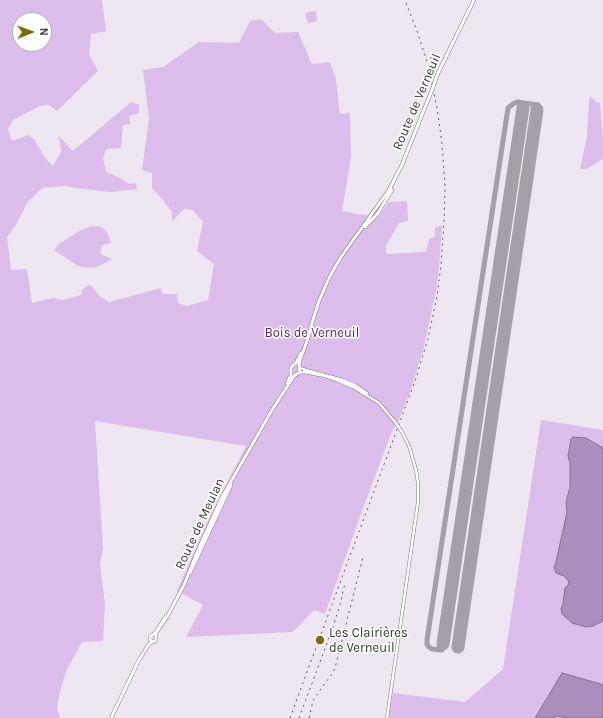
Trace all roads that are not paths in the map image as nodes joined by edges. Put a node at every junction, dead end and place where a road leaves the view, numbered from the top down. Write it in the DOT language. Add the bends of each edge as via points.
graph roads {
  1 [pos="475,0"];
  2 [pos="312,324"];
  3 [pos="294,365"];
  4 [pos="300,367"];
  5 [pos="291,371"];
  6 [pos="298,373"];
  7 [pos="379,403"];
  8 [pos="272,410"];
  9 [pos="174,604"];
  10 [pos="152,635"];
  11 [pos="156,637"];
  12 [pos="150,642"];
  13 [pos="111,718"];
  14 [pos="386,718"];
  1 -- 2 [label="main road, Route de Verneuil, bridge" via="438,73 396,182 383,206 362,230 329,278 318,301"];
  2 -- 3 [label="main road, Route de Verneuil"];
  2 -- 4 [label="main road, Route de Verneuil"];
  3 -- 4 [label="main road"];
  3 -- 5 [label="main road"];
  4 -- 6 [label="main road"];
  4 -- 7 [label="street" via="343,380 364,391"];
  5 -- 6 [label="main road" via="294,374"];
  5 -- 8 [label="main road, Route de Meulan" via="291,376"];
  6 -- 7 [label="street" via="304,372 338,380"];
  6 -- 8 [label="main road, Route de Meulan" via="294,375"];
  7 -- 14 [label="street, bridge" via="396,423 409,446 418,483 418,502"];
  8 -- 9 [label="main road, Route de Meulan" via="236,472"];
  9 -- 10 [label="main road, Route de Meulan"];
  9 -- 11 [label="main road, Route de Meulan"];
  10 -- 11 [label="main road"];
  10 -- 12 [label="main road, Route de Meulan"];
  11 -- 12 [label="main road, Route de Meulan"];
  12 -- 13 [label="main road"];
}
